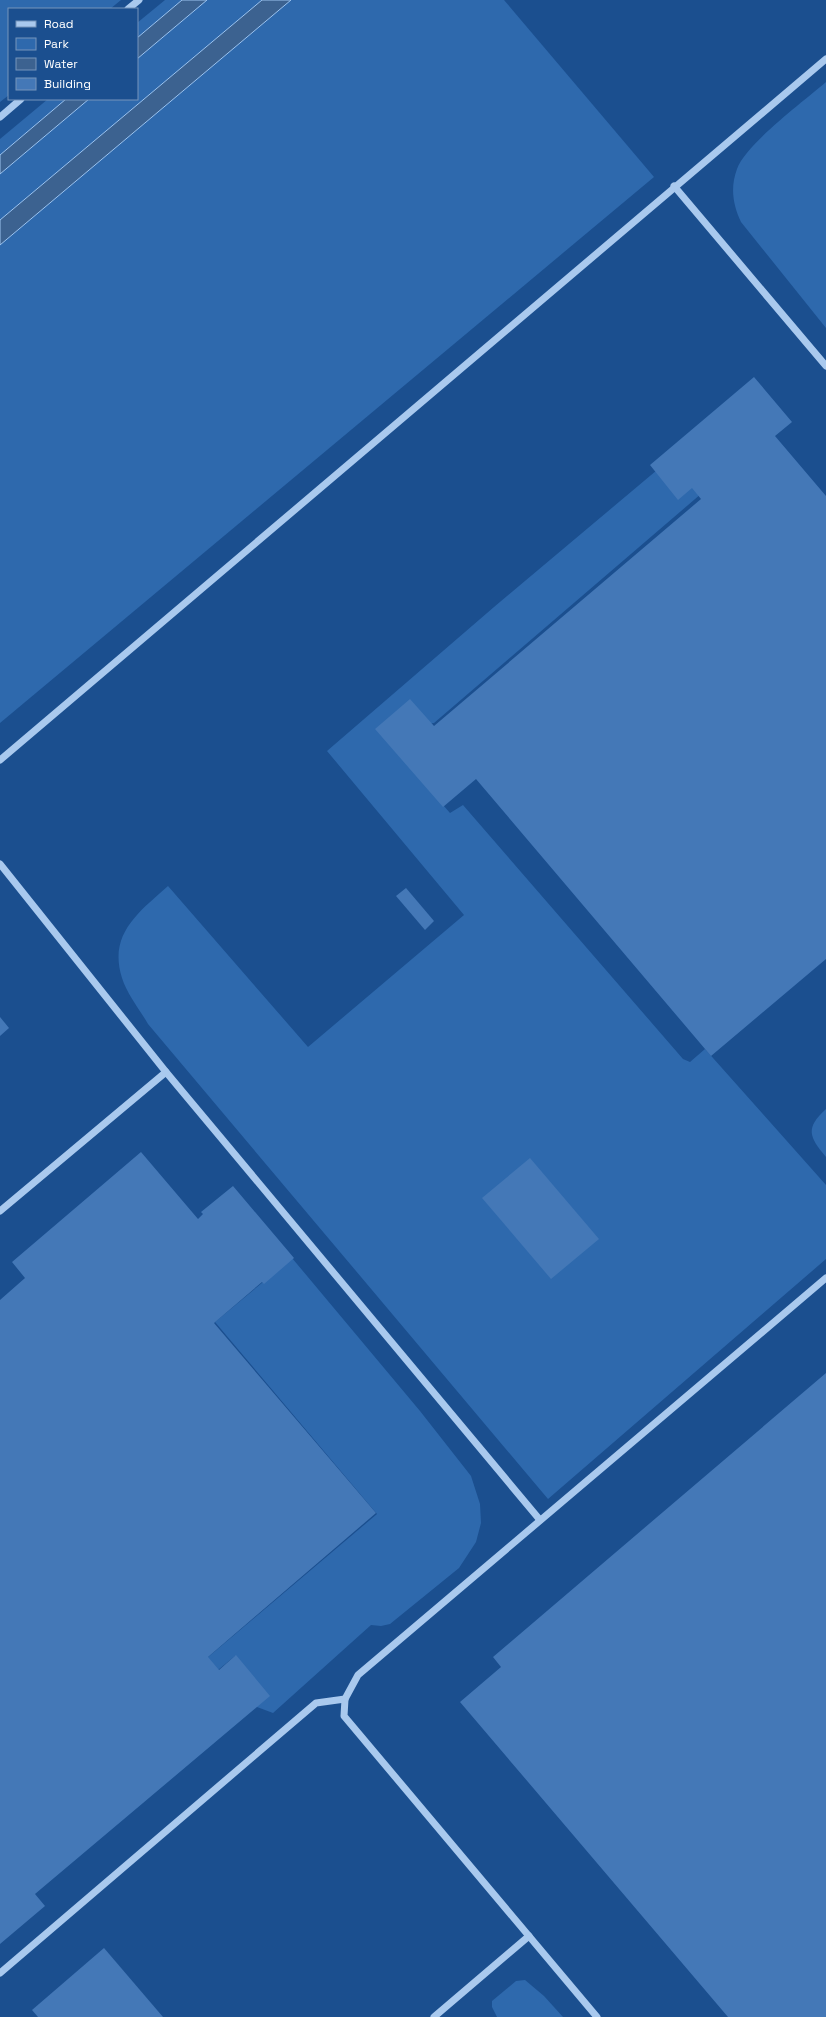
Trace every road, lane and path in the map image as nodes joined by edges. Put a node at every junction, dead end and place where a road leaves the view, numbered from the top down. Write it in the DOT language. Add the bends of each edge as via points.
graph roads {
  1 [pos="139,0"];
  2 [pos="129,8"];
  3 [pos="826,59"];
  4 [pos="20,100"];
  5 [pos="0,117"];
  6 [pos="674,186"];
  7 [pos="826,366"];
  8 [pos="0,760"];
  9 [pos="0,864"];
  10 [pos="166,1072"];
  11 [pos="0,1211"];
  12 [pos="826,1278"];
  13 [pos="540,1520"];
  14 [pos="345,1699"];
  15 [pos="529,1936"];
  16 [pos="0,1973"];
  17 [pos="434,2017"];
  18 [pos="597,2017"];
  1 -- 2 [label="street"];
  3 -- 6 [label="street"];
  4 -- 5 [label="street"];
  6 -- 7 [label="street"];
  6 -- 8 [label="street"];
  9 -- 10 [label="street"];
  10 -- 11 [label="street"];
  10 -- 13 [label="street"];
  12 -- 13 [label="street"];
  13 -- 14 [label="street" via="358,1675"];
  14 -- 15 [label="street" via="344,1716"];
  14 -- 16 [label="street" via="316,1703"];
  15 -- 17 [label="street"];
  15 -- 18 [label="street"];
}
